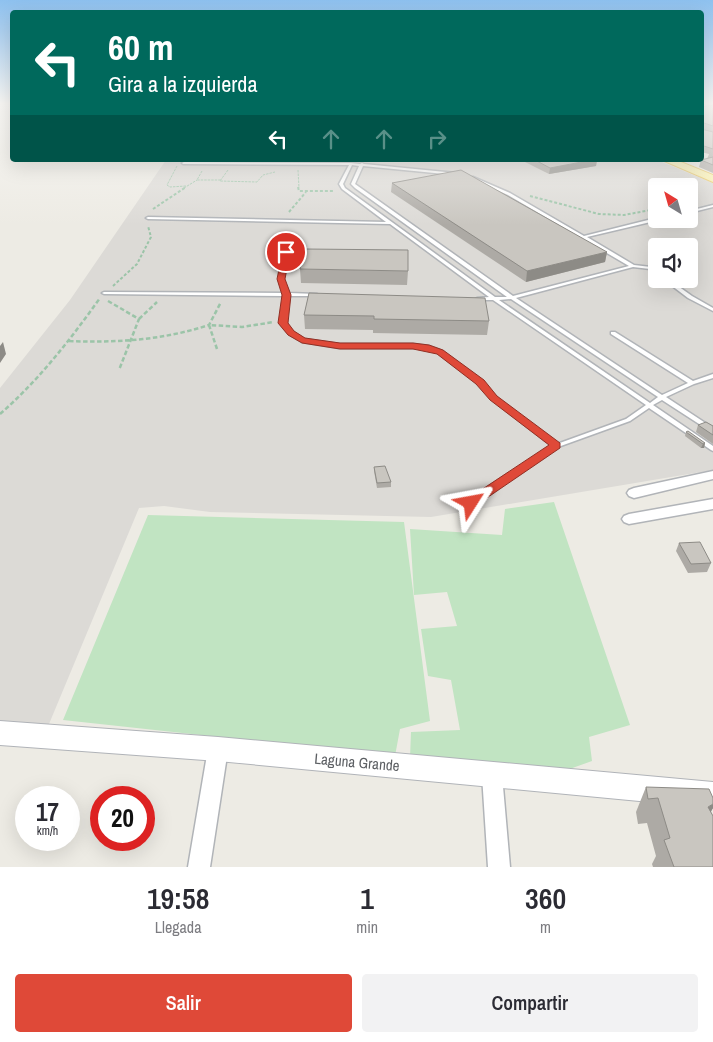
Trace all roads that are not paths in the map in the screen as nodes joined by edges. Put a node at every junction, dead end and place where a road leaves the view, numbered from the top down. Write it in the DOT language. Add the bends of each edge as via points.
graph roads {
  1 [pos="184,162"];
  2 [pos="216,162"];
  3 [pos="228,162"];
  4 [pos="672,162"];
  5 [pos="299,164"];
  6 [pos="351,164"];
  7 [pos="362,164"];
  8 [pos="460,175"];
  9 [pos="467,177"];
  10 [pos="713,179"];
  11 [pos="713,206"];
  12 [pos="698,210"];
  13 [pos="148,218"];
  14 [pos="648,221"];
  15 [pos="391,223"];
  16 [pos="583,237"];
  17 [pos="286,252"];
  18 [pos="633,266"];
  19 [pos="648,268"];
  20 [pos="677,288"];
  21 [pos="104,293"];
  22 [pos="287,295"];
  23 [pos="326,295"];
  24 [pos="475,298"];
  25 [pos="512,298"];
  26 [pos="495,299"];
  27 [pos="713,310"];
  28 [pos="613,333"];
  29 [pos="713,376"];
  30 [pos="692,383"];
  31 [pos="662,398"];
  32 [pos="651,405"];
  33 [pos="713,431"];
  34 [pos="556,446"];
  35 [pos="713,448"];
  36 [pos="713,475"];
  37 [pos="634,493"];
  38 [pos="471,503"];
  39 [pos="713,504"];
  40 [pos="629,519"];
  41 [pos="0,733"];
  42 [pos="218,749"];
  43 [pos="492,775"];
  44 [pos="713,795"];
  45 [pos="199,867"];
  46 [pos="499,867"];
  1 -- 2 [label="lane"];
  3 -- 5 [label="lane"];
  4 -- 10 [label="main road"];
  5 -- 6 [label="lane"];
  6 -- 7 [label="lane"];
  6 -- 15 [label="lane" via="341,184"];
  7 -- 8 [label="lane"];
  7 -- 25 [label="lane" via="353,184 356,187"];
  9 -- 16 [label="lane" via="500,190"];
  11 -- 12 [label="lane"];
  13 -- 15 [label="lane"];
  14 -- 16 [label="lane"];
  15 -- 26 [label="lane"];
  16 -- 18 [label="lane"];
  17 -- 22 [label="lane" via="281,279"];
  18 -- 19 [label="lane"];
  18 -- 25 [label="lane"];
  20 -- 27 [label="lane"];
  21 -- 22 [label="lane"];
  22 -- 23 [label="lane"];
  22 -- 34 [label="lane" via="283,323 302,340 340,346 413,346 440,352"];
  24 -- 26 [label="lane"];
  25 -- 26 [label="lane"];
  25 -- 31 [label="lane"];
  26 -- 32 [label="lane"];
  28 -- 30 [label="lane"];
  29 -- 30 [label="lane"];
  30 -- 31 [label="lane"];
  31 -- 32 [label="lane"];
  31 -- 33 [label="lane"];
  32 -- 34 [label="lane" via="628,420"];
  32 -- 35 [label="lane"];
  34 -- 38 [label="lane"];
  36 -- 37 [label="street"];
  39 -- 40 [label="street"];
  41 -- 42 [label="main road, Laguna Grande"];
  42 -- 43 [label="main road, Laguna Grande"];
  42 -- 45 [label="street"];
  43 -- 44 [label="main road, Laguna Grande"];
  43 -- 46 [label="street"];
}
